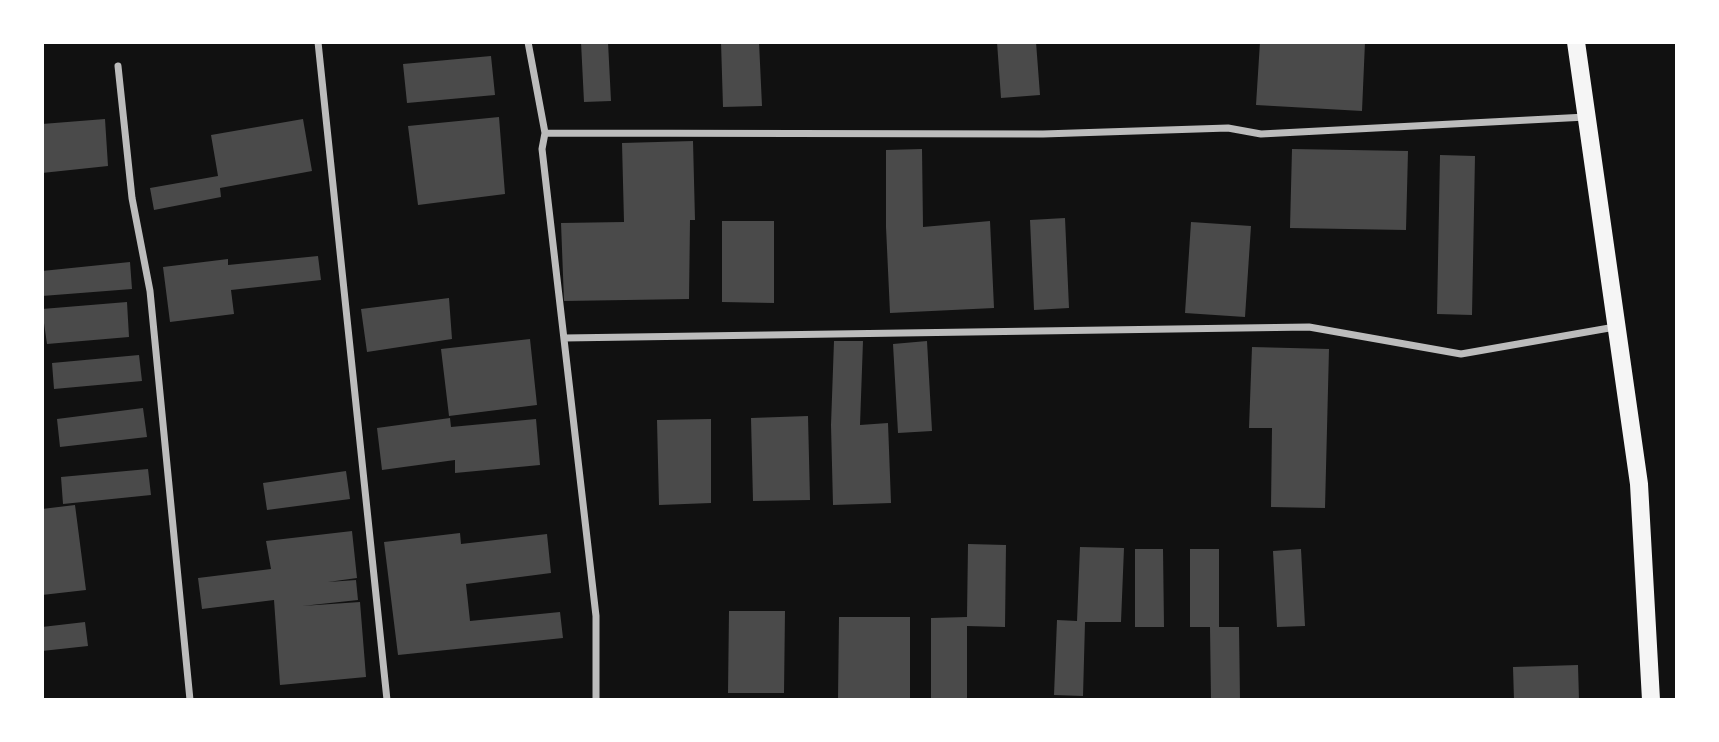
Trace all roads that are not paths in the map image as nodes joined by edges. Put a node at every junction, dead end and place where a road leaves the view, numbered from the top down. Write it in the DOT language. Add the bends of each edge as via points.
graph roads {
  1 [pos="318,42"];
  2 [pos="528,42"];
  3 [pos="1576,42"];
  4 [pos="118,66"];
  5 [pos="1586,117"];
  6 [pos="545,133"];
  7 [pos="1617,327"];
  8 [pos="564,338"];
  9 [pos="190,700"];
  10 [pos="387,700"];
  11 [pos="596,700"];
  12 [pos="1651,700"];
  1 -- 10 [label="street"];
  2 -- 6 [label="street"];
  3 -- 5 [label="main road"];
  4 -- 9 [label="street" via="132,198 150,291"];
  5 -- 6 [label="street" via="1261,134 1228,128 1043,134"];
  5 -- 7 [label="main road"];
  6 -- 8 [label="street" via="542,149"];
  7 -- 8 [label="street" via="1461,354 1309,327"];
  7 -- 12 [label="main road" via="1639,484"];
  8 -- 11 [label="street" via="596,616"];
}
